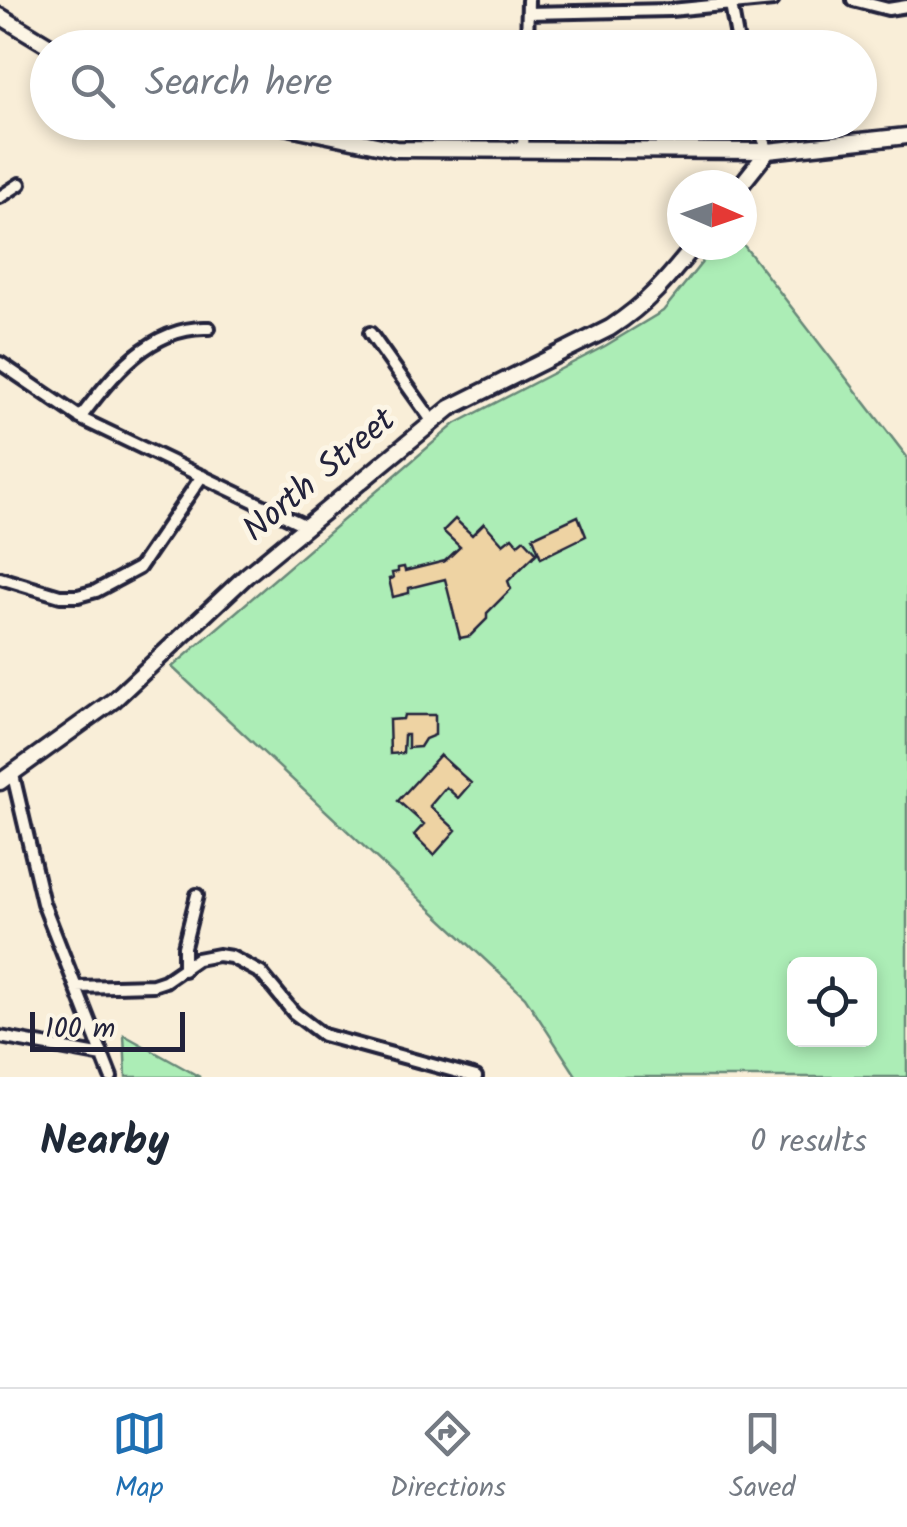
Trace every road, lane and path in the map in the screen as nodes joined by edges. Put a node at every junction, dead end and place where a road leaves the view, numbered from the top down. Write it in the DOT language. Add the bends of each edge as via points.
graph roads {
  1 [pos="528,0"];
  2 [pos="773,0"];
  3 [pos="853,0"];
  4 [pos="730,5"];
  5 [pos="907,6"];
  6 [pos="528,13"];
  7 [pos="0,16"];
  8 [pos="528,30"];
  9 [pos="736,30"];
  10 [pos="30,34"];
  11 [pos="907,136"];
  12 [pos="877,139"];
  13 [pos="353,140"];
  14 [pos="524,140"];
  15 [pos="764,140"];
  16 [pos="870,140"];
  17 [pos="524,151"];
  18 [pos="768,151"];
  19 [pos="753,170"];
  20 [pos="20,184"];
  21 [pos="0,197"];
  22 [pos="683,260"];
  23 [pos="208,328"];
  24 [pos="370,333"];
  25 [pos="0,362"];
  26 [pos="80,418"];
  27 [pos="432,422"];
  28 [pos="202,476"];
  29 [pos="306,526"];
  30 [pos="0,578"];
  31 [pos="6,778"];
  32 [pos="197,895"];
  33 [pos="184,970"];
  34 [pos="77,987"];
  35 [pos="0,1036"];
  36 [pos="104,1056"];
  37 [pos="111,1077"];
  38 [pos="476,1077"];
  1 -- 6 [label="street"];
  2 -- 4 [label="street"];
  3 -- 5 [label="street" via="888,9"];
  4 -- 6 [label="street"];
  4 -- 9 [label="street"];
  6 -- 8 [label="street"];
  7 -- 10 [label="street"];
  11 -- 12 [label="street"];
  13 -- 17 [label="street" via="396,149"];
  14 -- 17 [label="street"];
  15 -- 18 [label="street"];
  16 -- 18 [label="street"];
  17 -- 18 [label="street"];
  18 -- 19 [label="street"];
  20 -- 21 [label="street"];
  22 -- 27 [label="street, North Street" via="657,294 610,328"];
  23 -- 26 [label="street" via="176,332 149,346"];
  24 -- 27 [label="street"];
  25 -- 26 [label="street"];
  26 -- 28 [label="street"];
  27 -- 29 [label="street, North Street"];
  28 -- 29 [label="street"];
  28 -- 30 [label="street" via="139,568 96,590 60,596"];
  29 -- 31 [label="street, North Street" via="126,689"];
  31 -- 34 [label="street"];
  32 -- 33 [label="street"];
  33 -- 34 [label="street" via="142,987"];
  33 -- 38 [label="street" via="208,956 234,958 261,973 294,1013 324,1035"];
  34 -- 36 [label="street"];
  35 -- 36 [label="street"];
  36 -- 37 [label="street"];
}
